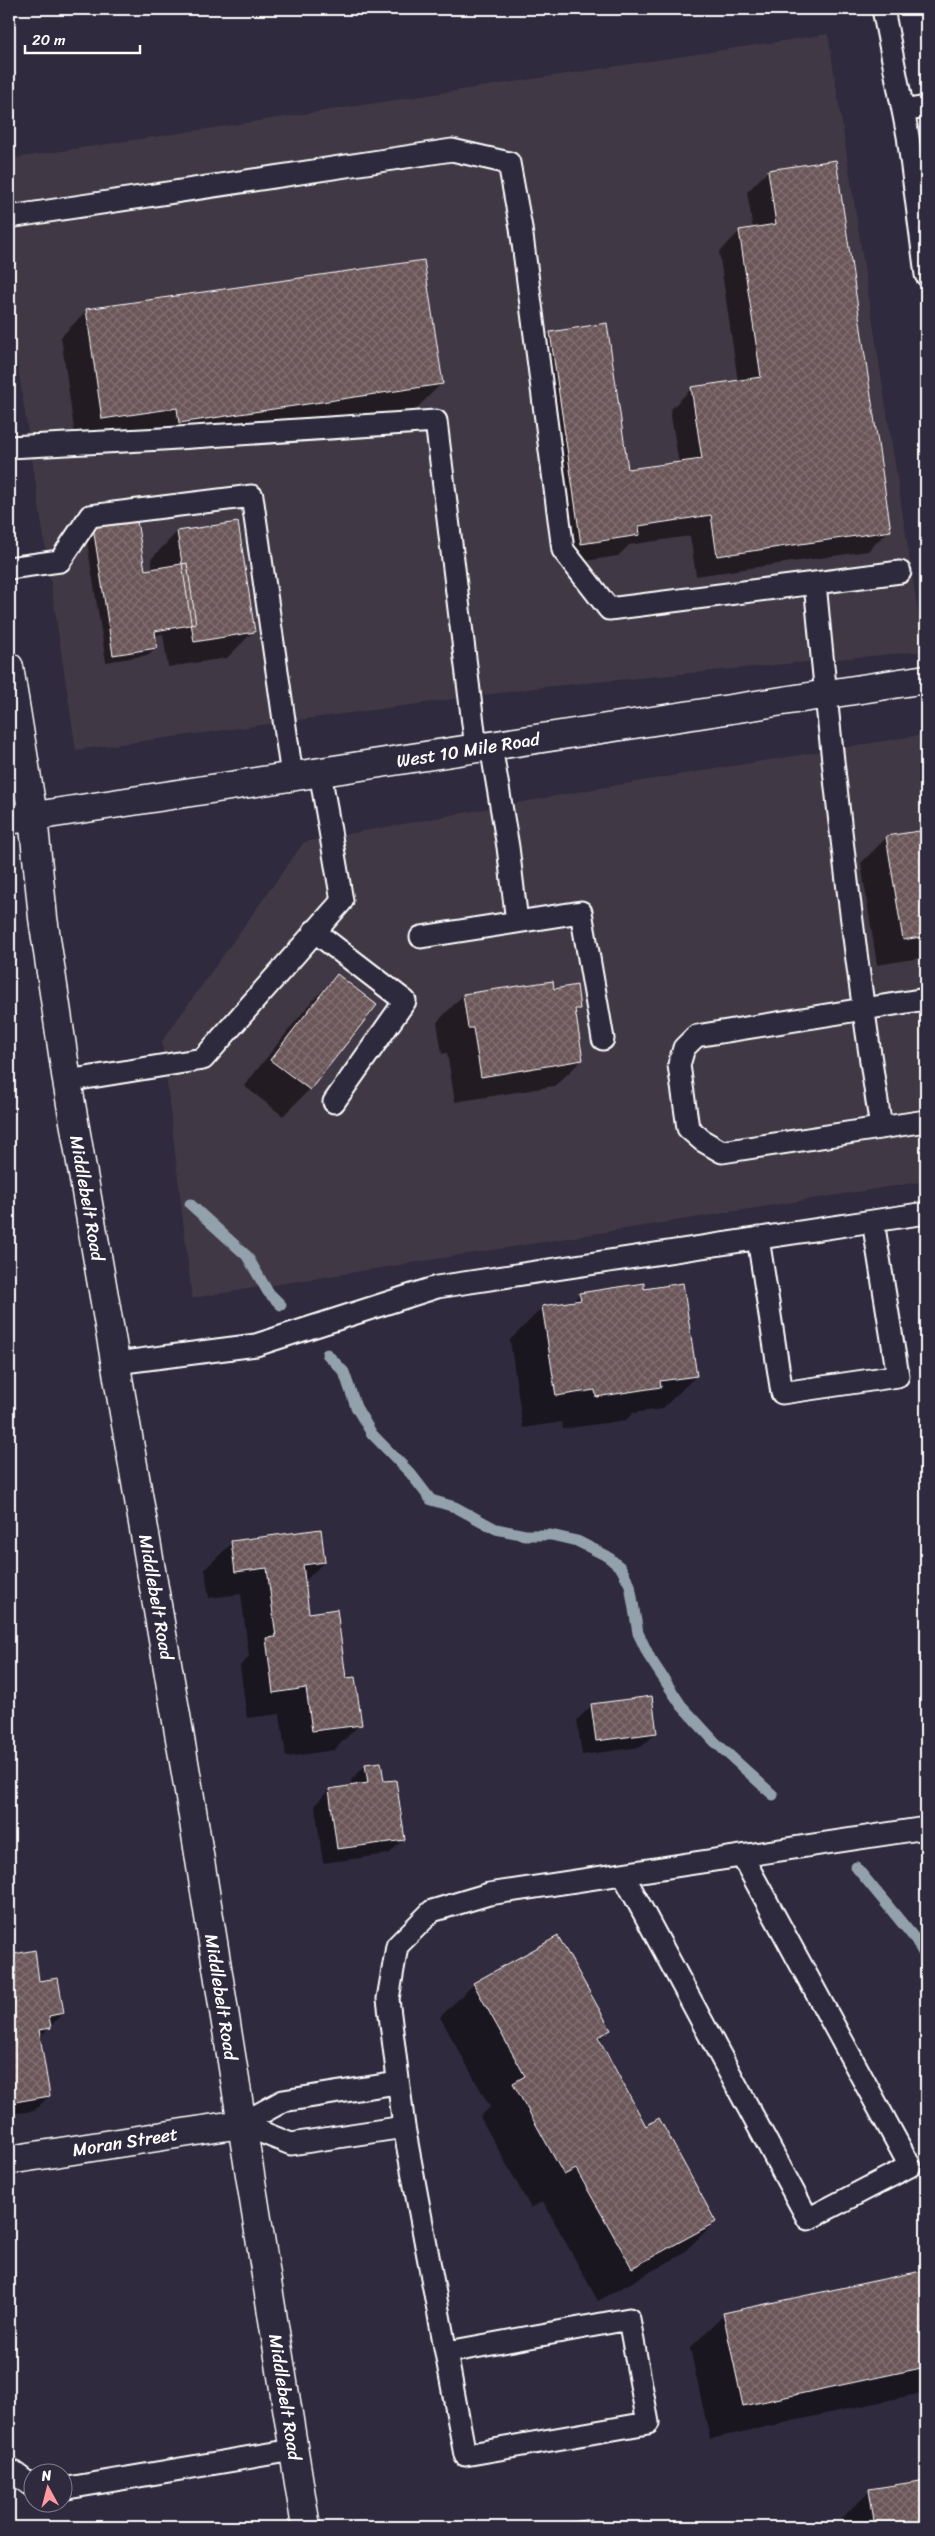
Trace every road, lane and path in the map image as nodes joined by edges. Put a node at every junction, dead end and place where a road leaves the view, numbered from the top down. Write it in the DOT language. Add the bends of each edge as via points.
graph roads {
  1 [pos="883,9"];
  2 [pos="926,107"];
  3 [pos="903,111"];
  4 [pos="9,217"];
  5 [pos="926,275"];
  6 [pos="9,447"];
  7 [pos="9,568"];
  8 [pos="900,572"];
  9 [pos="815,584"];
  10 [pos="9,667"];
  11 [pos="926,680"];
  12 [pos="825,695"];
  13 [pos="484,747"];
  14 [pos="320,772"];
  15 [pos="292,776"];
  16 [pos="21,818"];
  17 [pos="517,922"];
  18 [pos="314,931"];
  19 [pos="421,937"];
  20 [pos="926,999"];
  21 [pos="862,1008"];
  22 [pos="603,1039"];
  23 [pos="67,1081"];
  24 [pos="334,1102"];
  25 [pos="926,1121"];
  26 [pos="881,1128"];
  27 [pos="926,1213"];
  28 [pos="873,1221"];
  29 [pos="758,1238"];
  30 [pos="116,1363"];
  31 [pos="926,1828"];
  32 [pos="742,1856"];
  33 [pos="623,1874"];
  34 [pos="397,2083"];
  35 [pos="241,2124"];
  36 [pos="404,2126"];
  37 [pos="9,2160"];
  38 [pos="448,2352"];
  39 [pos="293,2450"];
  40 [pos="9,2469"];
  41 [pos="22,2479"];
  42 [pos="72,2487"];
  43 [pos="306,2527"];
  1 -- 3 [label="lane"];
  2 -- 3 [label="lane"];
  3 -- 5 [label="lane"];
  4 -- 9 [label="lane" via="452,150 509,163 521,228 563,550 609,609"];
  6 -- 13 [label="lane" via="436,421"];
  7 -- 15 [label="lane" via="60,561 90,516 252,496"];
  8 -- 9 [label="lane"];
  9 -- 12 [label="lane"];
  10 -- 16 [label="street, Middlebelt Road"];
  11 -- 12 [label="street, West 10 Mile Road"];
  12 -- 13 [label="street, West 10 Mile Road"];
  12 -- 21 [label="lane"];
  13 -- 14 [label="street, West 10 Mile Road"];
  13 -- 17 [label="lane" via="508,846"];
  14 -- 15 [label="street, West 10 Mile Road"];
  14 -- 18 [label="lane" via="342,901"];
  15 -- 16 [label="street, West 10 Mile Road"];
  16 -- 23 [label="street, Middlebelt Road" via="42,918"];
  17 -- 19 [label="lane"];
  17 -- 22 [label="lane" via="581,912"];
  18 -- 23 [label="lane" via="203,1059"];
  18 -- 24 [label="lane" via="404,1001"];
  20 -- 21 [label="lane"];
  21 -- 26 [label="lane"];
  21 -- 26 [label="lane" via="696,1036 684,1048 679,1065 688,1128 703,1142 722,1152"];
  23 -- 30 [label="street, Middlebelt Road"];
  25 -- 26 [label="lane"];
  27 -- 28 [label="lane"];
  28 -- 29 [label="lane"];
  28 -- 29 [label="lane" via="898,1376 792,1392 782,1393"];
  29 -- 30 [label="lane" via="437,1287 256,1345"];
  30 -- 35 [label="street, Middlebelt Road" via="189,1791"];
  31 -- 32 [label="lane"];
  32 -- 33 [label="lane"];
  32 -- 33 [label="lane" via="910,2166 808,2218"];
  33 -- 34 [label="lane" via="489,1894 432,1911 397,1946 388,1999"];
  34 -- 35 [label="lane" via="283,2101"];
  34 -- 36 [label="lane"];
  35 -- 36 [label="lane" via="291,2144"];
  35 -- 37 [label="street, Moran Street"];
  35 -- 39 [label="street, Middlebelt Road"];
  36 -- 38 [label="lane"];
  38 -- 38 [label="lane" via="466,2455 648,2422 630,2319"];
  39 -- 42 [label="lane"];
  39 -- 43 [label="street, Middlebelt Road"];
  40 -- 41 [label="lane"];
}
